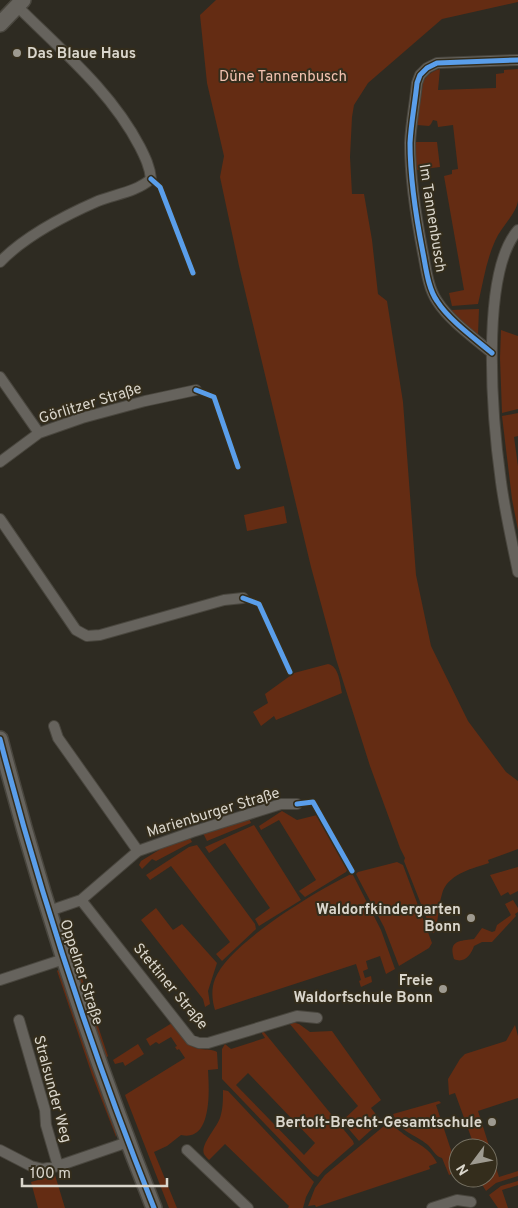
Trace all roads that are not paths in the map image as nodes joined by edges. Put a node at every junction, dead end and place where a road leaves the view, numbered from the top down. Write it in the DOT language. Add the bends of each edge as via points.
graph roads {
  1 [pos="20,3"];
  2 [pos="0,24"];
  3 [pos="518,60"];
  4 [pos="518,230"];
  5 [pos="0,262"];
  6 [pos="492,353"];
  7 [pos="0,377"];
  8 [pos="196,390"];
  9 [pos="39,432"];
  10 [pos="0,462"];
  11 [pos="0,520"];
  12 [pos="518,572"];
  13 [pos="243,598"];
  14 [pos="54,726"];
  15 [pos="0,739"];
  16 [pos="297,804"];
  17 [pos="138,852"];
  18 [pos="81,900"];
  19 [pos="49,912"];
  20 [pos="64,959"];
  21 [pos="0,980"];
  22 [pos="317,1018"];
  23 [pos="19,1020"];
  24 [pos="128,1142"];
  25 [pos="0,1150"];
  26 [pos="187,1150"];
  27 [pos="58,1166"];
  28 [pos="471,1202"];
  29 [pos="154,1208"];
  30 [pos="248,1208"];
  31 [pos="432,1208"];
  1 -- 2 [label="street"];
  1 -- 5 [label="street" via="118,110 145,156 151,179 135,189 69,215 30,238"];
  3 -- 6 [label="street, Im Tannenbusch" via="443,62 427,68 417,83 411,133 412,180 427,271 436,299"];
  4 -- 6 [label="street" via="508,245 496,281"];
  6 -- 12 [label="street" via="501,482"];
  7 -- 9 [label="street"];
  8 -- 9 [label="street, Görlitzer Straße" via="145,401"];
  9 -- 10 [label="street, Görlitzer Straße"];
  11 -- 13 [label="street" via="76,630 87,636 109,633 224,600"];
  14 -- 17 [label="street, Marienburger Straße" via="58,738"];
  15 -- 19 [label="street, Oppelner Straße"];
  16 -- 17 [label="street, Marienburger Straße" via="281,804"];
  17 -- 18 [label="street, Marienburger Straße"];
  18 -- 19 [label="street, Marienburger Straße"];
  18 -- 22 [label="street, Stettiner Straße" via="192,1040 208,1043 297,1016"];
  19 -- 20 [label="street, Oppelner Straße"];
  20 -- 21 [label="street"];
  20 -- 24 [label="street, Oppelner Straße"];
  23 -- 27 [label="street, Stralsunder Weg"];
  24 -- 27 [label="street"];
  24 -- 29 [label="street, Oppelner Straße"];
  25 -- 27 [label="street" via="31,1166 43,1169"];
  26 -- 30 [label="street"];
  28 -- 31 [label="street" via="458,1200"];
}
